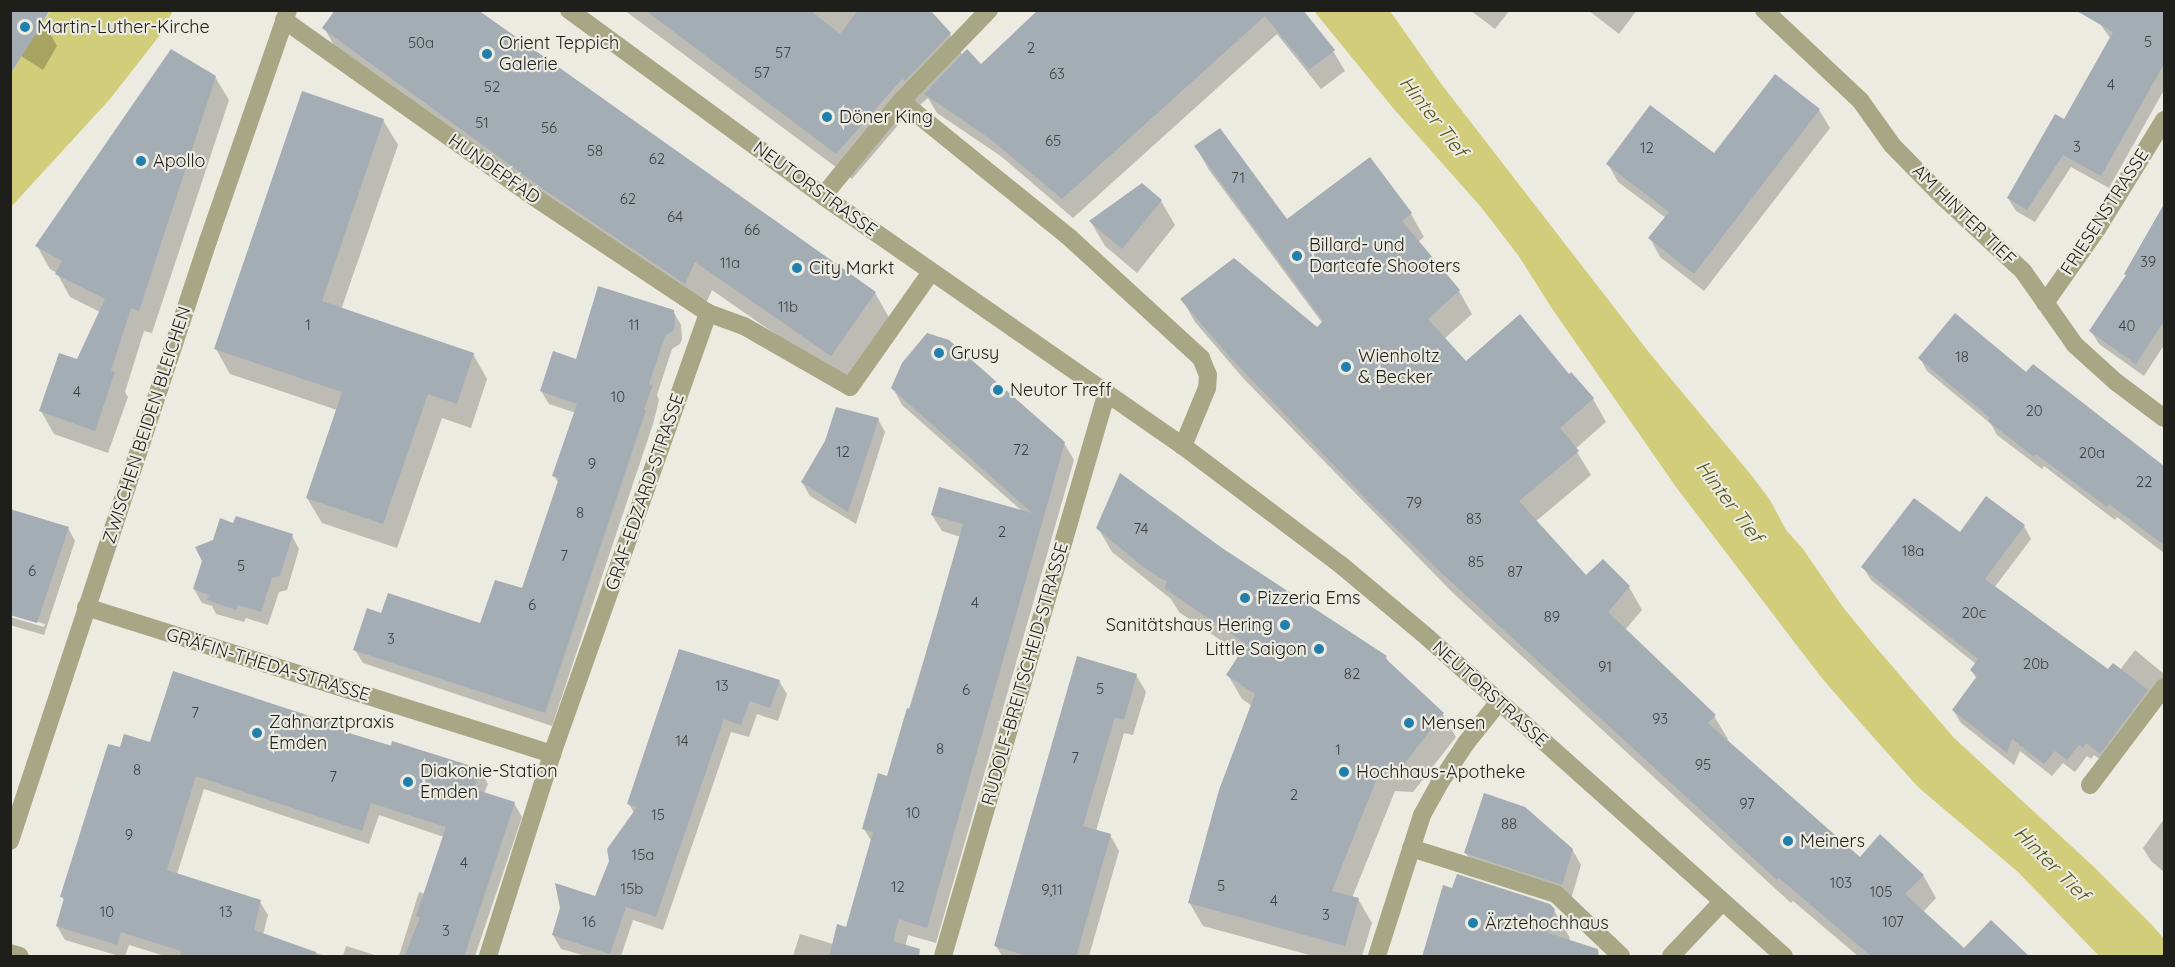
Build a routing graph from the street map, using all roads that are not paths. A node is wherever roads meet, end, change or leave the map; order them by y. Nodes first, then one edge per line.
1 (569, 10) edge
2 (1764, 10) edge
3 (977, 14) edge
4 (286, 15) edge
5 (901, 101) junction
6 (2164, 120) edge
7 (823, 196) junction
8 (931, 272) junction
9 (2045, 303) junction
10 (708, 313) junction
11 (1107, 392) junction
12 (2164, 418) edge
13 (1183, 447) junction
14 (86, 607) junction
15 (2164, 687) edge
16 (1498, 702) junction
17 (552, 754) junction
18 (2090, 785) dead end
19 (10, 841) edge
20 (1411, 848) junction
21 (1722, 902) junction
22 (10, 953) edge
23 (20, 957) edge
24 (488, 957) edge
25 (943, 957) edge
26 (1377, 957) edge
27 (1620, 957) edge
28 (1671, 957) edge
29 (1784, 957) edge

1 - 7 street, NEUTORSTRASSE
2 - 9 street, AM HINTER TIEF
3 - 5 street
4 - 10 street, HUNDEPFAD
4 - 14 street, ZWISCHEN BEIDEN BLEICHEN
5 - 7 street
5 - 13 street
6 - 9 street, FRIESENSTRASSE
7 - 8 street, NEUTORSTRASSE
8 - 10 street
8 - 11 street, NEUTORSTRASSE
9 - 12 street, AM HINTER TIEF
10 - 17 street, GRAF-EDZARD-STRASSE
11 - 13 street, NEUTORSTRASSE
11 - 25 street, RUDOLF-BREITSCHEID-STRASSE
13 - 16 street, NEUTORSTRASSE
14 - 17 street, GRÄFIN-THEDA-STRASSE
14 - 19 street, ZWISCHEN BEIDEN BLEICHEN
15 - 18 street
16 - 20 street
16 - 21 street, NEUTORSTRASSE
17 - 24 street, GRAF-EDZARD-STRASSE
20 - 26 street
20 - 27 street
21 - 28 street
21 - 29 street, NEUTORSTRASSE
22 - 23 street

